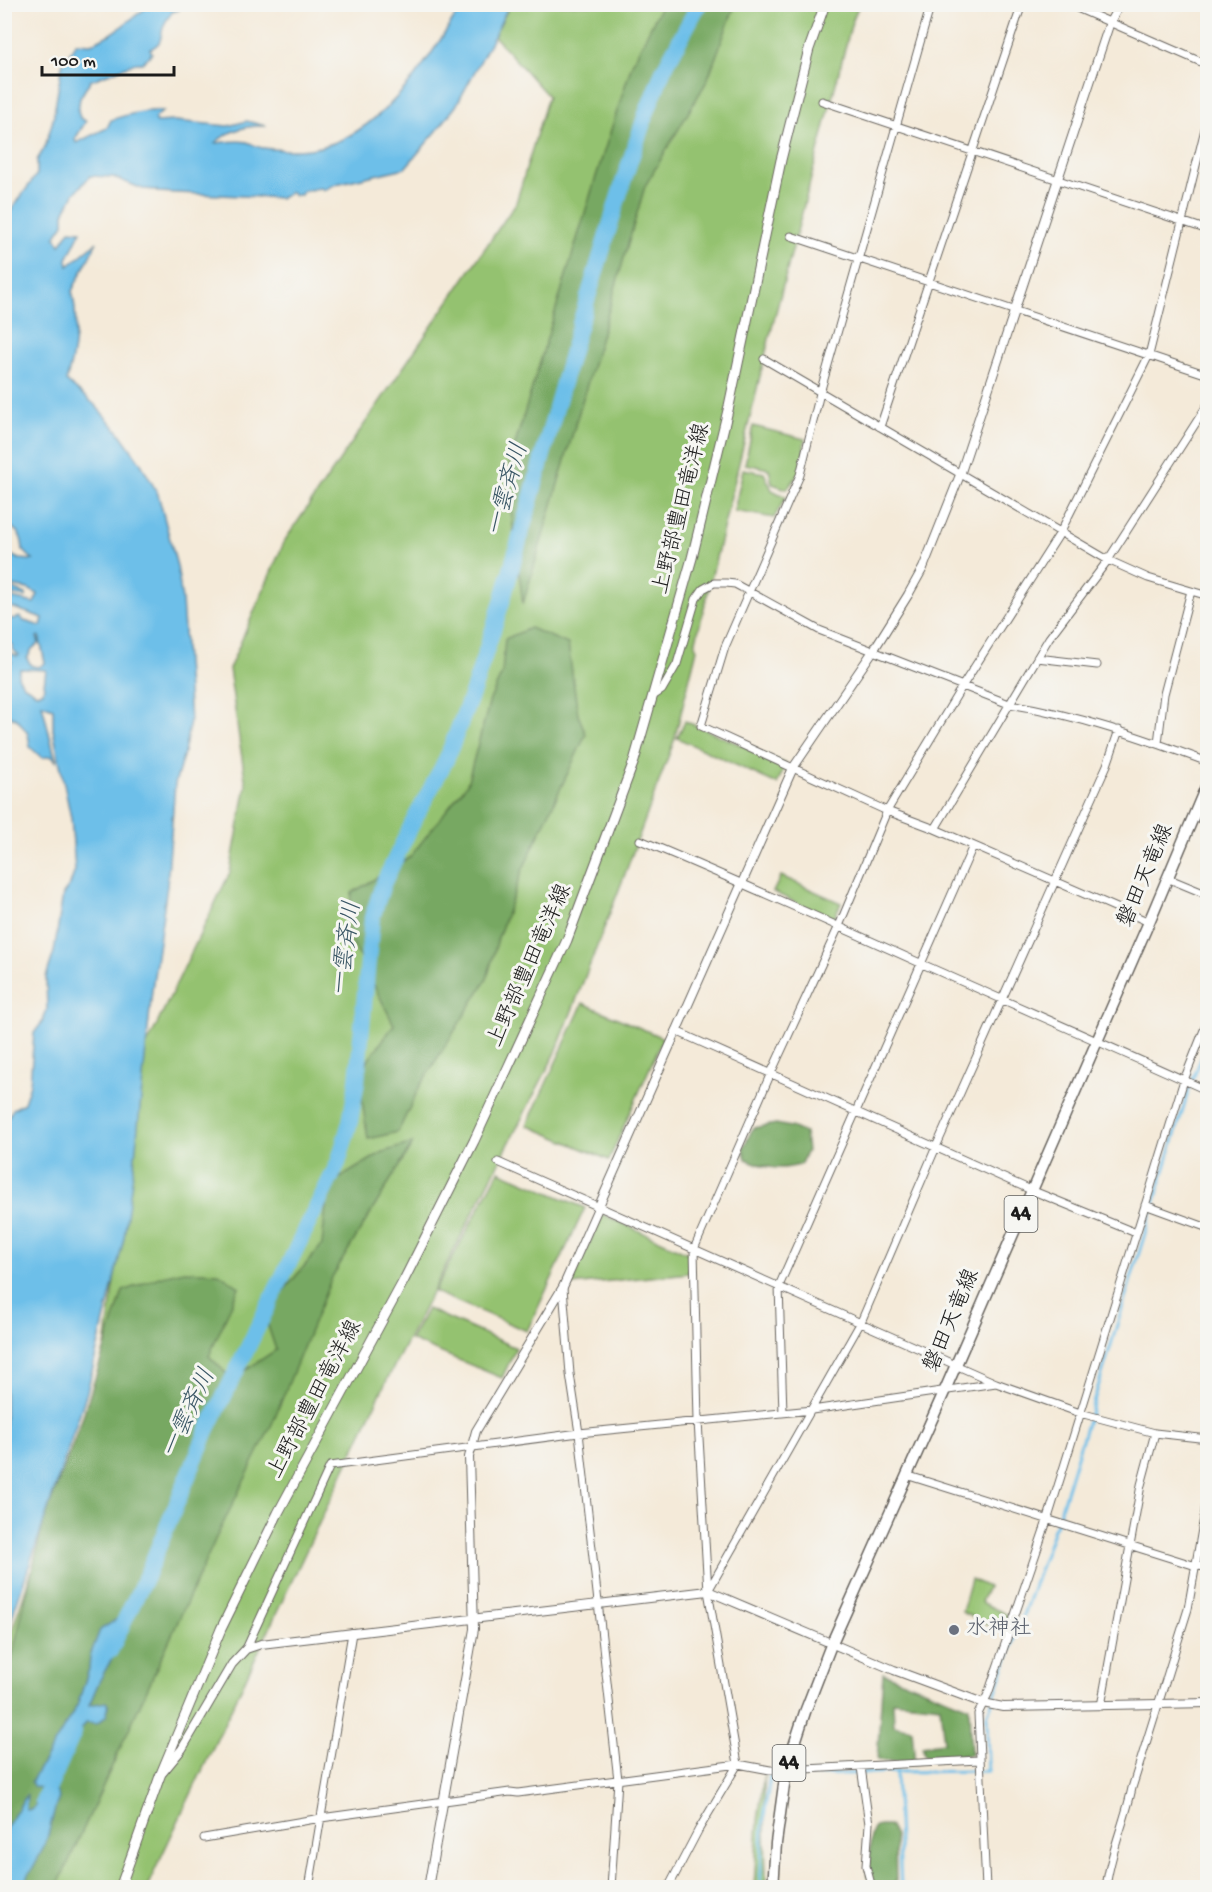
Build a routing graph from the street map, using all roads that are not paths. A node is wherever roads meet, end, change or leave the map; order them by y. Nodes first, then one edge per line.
1 (825, 4) edge
2 (931, 4) edge
3 (1022, 4) edge
4 (1068, 4) edge
5 (1120, 4) edge
6 (1110, 22) junction
7 (1208, 65) edge
8 (822, 101) dead end
9 (1208, 117) edge
10 (895, 126) junction
11 (971, 152) junction
12 (1058, 180) junction
13 (1181, 221) junction
14 (1208, 230) edge
15 (791, 236) dead end
16 (858, 258) junction
17 (927, 281) junction
18 (1016, 311) junction
19 (1149, 356) junction
20 (764, 359) dead end
21 (1208, 375) edge
22 (820, 393) junction
23 (1208, 404) edge
24 (880, 427) junction
25 (960, 475) junction
26 (1060, 533) junction
27 (1108, 560) junction
28 (748, 591) junction
29 (1191, 591) junction
30 (1208, 596) edge
31 (873, 651) junction
32 (1037, 658) junction
33 (1097, 664) dead end
34 (963, 685) junction
35 (653, 696) junction
36 (1009, 704) junction
37 (1119, 730) junction
38 (1158, 743) junction
39 (1208, 762) edge
40 (794, 768) junction
41 (1208, 782) edge
42 (887, 811) junction
43 (935, 829) junction
44 (640, 840) dead end
45 (973, 846) junction
46 (1167, 878) junction
47 (1054, 881) junction
48 (742, 882) junction
49 (1208, 895) edge
50 (1149, 922) junction
51 (839, 926) junction
52 (921, 963) junction
53 (1003, 998) junction
54 (1208, 1020) edge
55 (676, 1031) junction
56 (1097, 1040) junction
57 (771, 1073) junction
58 (1184, 1080) junction
59 (1208, 1091) edge
60 (856, 1111) junction
61 (936, 1147) junction
62 (498, 1162) dead end
63 (1031, 1190) junction
64 (1145, 1205) junction
65 (599, 1206) junction
66 (1208, 1228) edge
67 (1136, 1233) junction
68 (694, 1249) junction
69 (779, 1286) junction
70 (563, 1287) junction
71 (861, 1322) junction
72 (955, 1364) junction
73 (996, 1383) junction
74 (945, 1389) junction
75 (812, 1410) junction
76 (783, 1413) junction
77 (1080, 1413) junction
78 (698, 1421) junction
79 (579, 1433) junction
80 (1155, 1433) junction
81 (1208, 1439) edge
82 (471, 1446) junction
83 (906, 1475) junction
84 (1208, 1477) edge
85 (1048, 1518) junction
86 (1130, 1544) junction
87 (1196, 1566) junction
88 (1208, 1567) edge
89 (708, 1591) junction
90 (599, 1603) junction
91 (475, 1618) junction
92 (352, 1633) junction
93 (831, 1644) junction
94 (246, 1649) junction
95 (983, 1703) junction
96 (1159, 1703) junction
97 (1208, 1703) edge
98 (1101, 1706) junction
99 (980, 1760) junction
100 (738, 1764) junction
101 (861, 1767) junction
102 (786, 1770) junction
103 (160, 1776) junction
104 (618, 1780) junction
105 (444, 1800) junction
106 (321, 1818) junction
107 (204, 1838) dead end
108 (120, 1887) edge
109 (309, 1887) edge
110 (428, 1887) edge
111 (611, 1887) edge
112 (668, 1887) edge
113 (766, 1887) edge
114 (773, 1887) edge
115 (873, 1887) edge
116 (986, 1887) edge
117 (1106, 1887) edge

1 - 35 main road, 上野部豊田竜洋線
2 - 10 street
3 - 11 street
4 - 6 street
5 - 6 street
6 - 7 street
6 - 12 street
8 - 10 street
9 - 13 street
10 - 11 street
10 - 16 street
11 - 12 street
11 - 17 street
12 - 13 street
12 - 18 street
13 - 14 street
13 - 19 street
15 - 16 street
16 - 17 street
16 - 22 street
17 - 18 street
17 - 24 street
18 - 19 street
18 - 25 street
19 - 21 street
19 - 26 street
20 - 22 street
22 - 24 street
22 - 28 street
23 - 27 street
24 - 25 street
25 - 26 street
25 - 31 street
26 - 27 street
26 - 34 street
27 - 29 street
27 - 32 street
28 - 31 street
28 - 35 street
28 - 40 street
29 - 30 street
29 - 38 street
31 - 34 street
31 - 40 street
32 - 33 street
32 - 36 street
34 - 36 street
34 - 42 street
35 - 103 main road, 上野部豊田竜洋線
36 - 37 street
36 - 43 street
37 - 38 street
37 - 47 street
38 - 39 street
40 - 42 street
40 - 48 street
41 - 46 main road, 磐田天竜線 / 44
42 - 43 street
42 - 51 street
43 - 45 street
44 - 48 street
45 - 47 street
45 - 52 street
46 - 49 street
46 - 50 main road, 磐田天竜線 / 44
47 - 50 street
47 - 53 street
48 - 51 street
48 - 55 street
50 - 56 main road, 磐田天竜線 / 44
51 - 52 street
51 - 57 street
52 - 53 street
52 - 60 street
53 - 56 street
53 - 61 street
54 - 58 street
55 - 57 street
55 - 65 street
56 - 58 street
56 - 63 main road, 磐田天竜線 / 44
57 - 60 street
57 - 68 street
58 - 59 street
58 - 64 street
60 - 61 street
60 - 69 street
61 - 63 street
61 - 71 street
62 - 65 street
63 - 67 street
63 - 72 main road, 磐田天竜線 / 44
64 - 66 street
64 - 67 street
65 - 68 street
65 - 70 street
67 - 77 street
68 - 69 street
68 - 78 street
69 - 71 street
69 - 76 street
70 - 79 street
70 - 82 street
71 - 72 street
71 - 75 street
72 - 73 street
72 - 74 main road, 磐田天竜線 / 44
73 - 74 street
73 - 77 street
74 - 75 street
74 - 83 main road, 磐田天竜線 / 44
75 - 76 street
75 - 89 street
76 - 78 street
77 - 80 street
77 - 85 street
78 - 79 street
78 - 89 street
79 - 82 street
79 - 90 street
80 - 81 street
80 - 86 street
82 - 91 street
82 - 94 street
83 - 85 street
83 - 93 main road, 磐田天竜線 / 44
84 - 87 street
85 - 86 street
85 - 95 street
86 - 87 street
86 - 98 street
87 - 88 street
87 - 96 street
89 - 90 street
89 - 93 street
89 - 100 street
90 - 91 street
90 - 104 street
91 - 92 street
91 - 105 street
92 - 94 street
92 - 106 street
93 - 95 street
93 - 102 main road, 磐田天竜線 / 44
94 - 103 street
95 - 98 street
95 - 99 street
96 - 97 street
96 - 98 street
96 - 117 street
99 - 101 street
99 - 116 street
100 - 102 street
100 - 104 street
100 - 112 street
101 - 102 street
101 - 115 street
102 - 114 main road, 磐田天竜線 / 44
103 - 108 main road, 上野部豊田竜洋線
104 - 105 street
104 - 111 street
105 - 106 street
105 - 110 street
106 - 107 street
106 - 109 street
113 - 114 street

